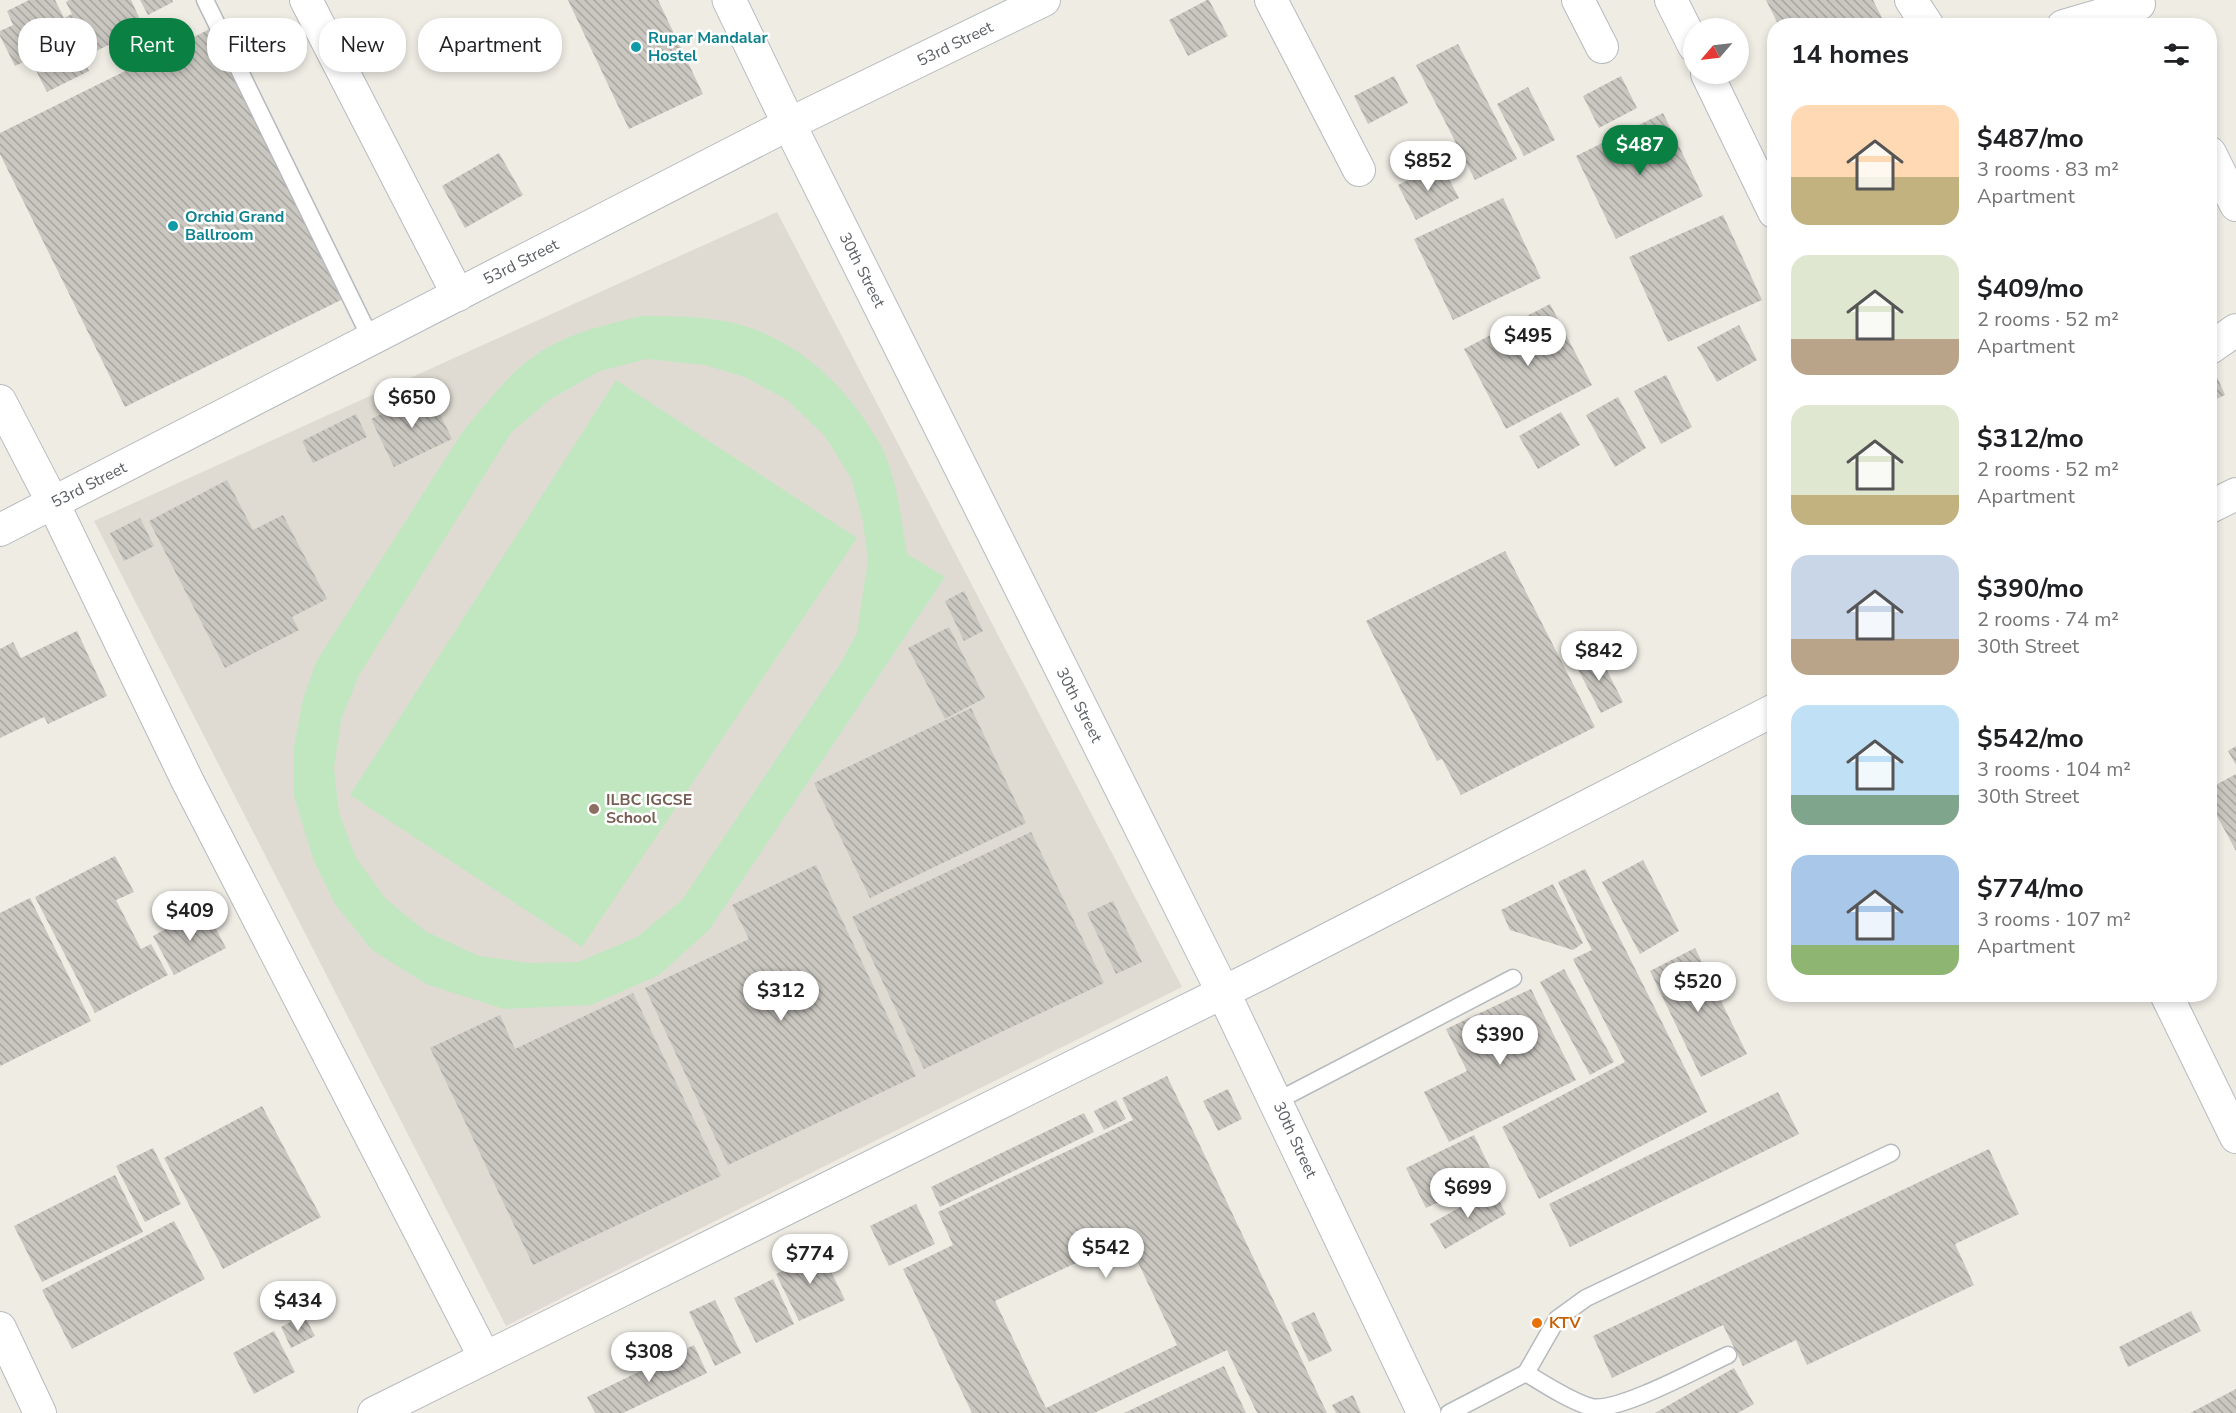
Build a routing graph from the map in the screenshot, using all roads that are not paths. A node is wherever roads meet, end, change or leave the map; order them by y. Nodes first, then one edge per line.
1 (205, 0) edge
2 (306, 0) edge
3 (729, 0) edge
4 (1044, 0) edge
5 (1271, 0) edge
6 (1578, 0) edge
7 (1671, 0) edge
8 (1911, 0) edge
9 (2145, 10) edge
10 (1923, 18) edge
11 (2104, 18) edge
12 (1683, 24) edge
13 (1602, 47) dead end
14 (1712, 84) edge
15 (789, 124) junction
16 (2217, 167) edge
17 (1359, 170) dead end
18 (1767, 198) edge
19 (2236, 205) edge
20 (458, 295) junction
21 (2236, 330) edge
22 (371, 339) junction
23 (2217, 343) edge
24 (0, 400) edge
25 (2236, 494) edge
26 (53, 503) junction
27 (2217, 504) edge
28 (0, 530) edge
29 (1767, 714) edge
30 (1513, 978) dead end
31 (1223, 992) junction
32 (2170, 1002) edge
33 (1276, 1101) junction
34 (2236, 1137) edge
35 (1891, 1153) dead end
36 (0, 1328) edge
37 (1728, 1354) dead end
38 (485, 1358) junction
39 (1526, 1373) junction
40 (40, 1413) edge
41 (374, 1413) edge
42 (1424, 1413) edge
43 (1449, 1413) edge

1 - 22 lane
2 - 20 street
3 - 15 main road, 30th Street
4 - 15 street, 53rd Street
5 - 17 street
6 - 13 street
7 - 12 street
8 - 10 street
9 - 11 street
14 - 18 street
15 - 20 street, 53rd Street
15 - 31 main road, 30th Street
16 - 19 street
20 - 22 street, 53rd Street
21 - 23 street
22 - 26 street, 53rd Street
24 - 26 street
25 - 27 street
26 - 28 street, 53rd Street
26 - 38 street
29 - 31 street
30 - 33 lane
31 - 33 main road, 30th Street
31 - 38 street
32 - 34 street
33 - 42 main road, 30th Street
35 - 39 lane
36 - 40 street
37 - 39 lane
38 - 41 street
39 - 43 lane

